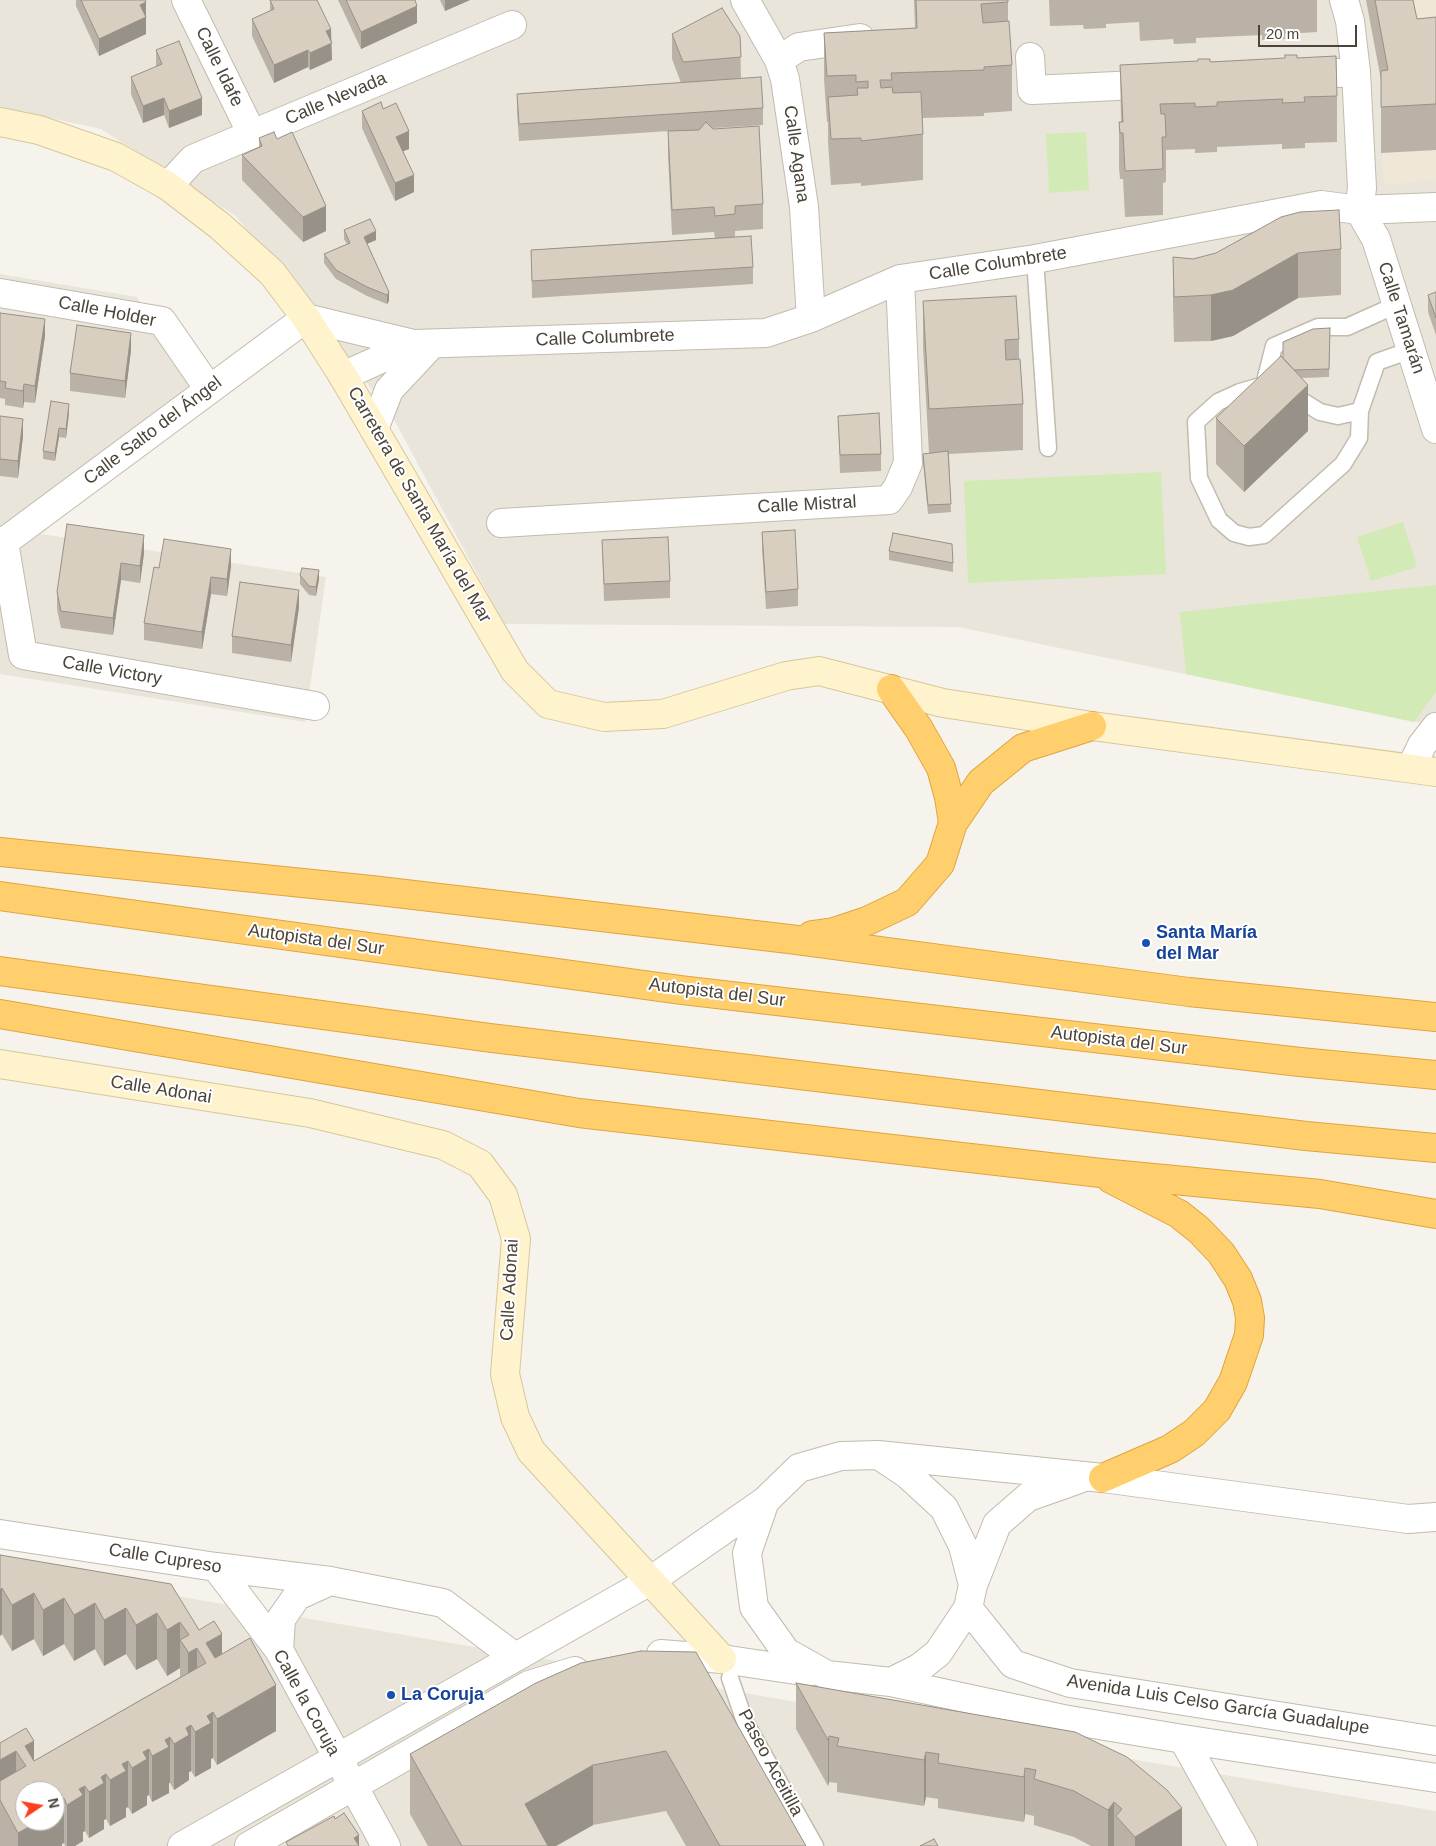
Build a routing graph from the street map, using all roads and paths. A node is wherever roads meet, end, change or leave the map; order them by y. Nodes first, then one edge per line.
1 (186, 0) edge
2 (746, 0) edge
3 (1344, 0) edge
4 (512, 25) dead end
5 (886, 35) edge
6 (1030, 57) dead end
7 (779, 60) junction
8 (1356, 72) junction
9 (1275, 77) edge
10 (1187, 82) edge
11 (0, 122) edge
12 (252, 134) junction
13 (168, 186) junction
14 (1436, 208) edge
15 (1359, 210) junction
16 (1376, 239) junction
17 (1036, 259) junction
18 (900, 279) junction
19 (0, 293) edge
20 (1396, 305) junction
21 (306, 318) junction
22 (811, 318) junction
23 (423, 344) junction
24 (1411, 350) junction
25 (343, 376) junction
26 (1264, 385) junction
27 (209, 390) junction
28 (1360, 411) junction
29 (374, 429) junction
30 (1436, 429) edge
31 (1048, 448) dead end
32 (501, 523) dead end
33 (2, 542) edge
34 (891, 689) junction
35 (315, 706) dead end
36 (1092, 726) junction
37 (1436, 728) edge
38 (1423, 770) edge
39 (953, 823) junction
40 (0, 852) edge
41 (0, 896) edge
42 (789, 939) junction
43 (0, 971) edge
44 (0, 1014) edge
45 (1436, 1017) edge
46 (0, 1064) edge
47 (1436, 1075) edge
48 (1436, 1148) edge
49 (1101, 1173) junction
50 (1436, 1214) edge
51 (878, 1455) junction
52 (1094, 1477) junction
53 (765, 1501) junction
54 (1436, 1517) edge
55 (0, 1534) edge
56 (216, 1568) junction
57 (330, 1581) junction
58 (650, 1581) junction
59 (970, 1597) junction
60 (278, 1650) junction
61 (515, 1657) junction
62 (639, 1661) edge
63 (602, 1662) edge
64 (726, 1668) junction
65 (827, 1675) junction
66 (891, 1682) junction
67 (1063, 1719) junction
68 (1183, 1739) junction
69 (1436, 1741) edge
70 (337, 1758) junction
71 (1436, 1778) edge
72 (352, 1787) junction
73 (182, 1846) edge
74 (249, 1846) edge
75 (386, 1846) edge
76 (814, 1846) edge
77 (1243, 1846) edge

1 - 12 street, Calle Idafe
2 - 7 street, Calle Agana
3 - 8 street
4 - 12 street, Calle Nevada
5 - 7 street
6 - 10 street
7 - 22 street, Calle Agana
8 - 9 street
8 - 15 street
11 - 13 main road, Carretera de Santa María del Mar
12 - 13 street, Calle Nevada
13 - 21 main road, Carretera de Santa María del Mar
14 - 15 street, Calle Columbrete
14 - 16 street
15 - 16 street, Calle Tamarán
15 - 17 street, Calle Columbrete
16 - 20 street, Calle Tamarán
17 - 18 street, Calle Columbrete
17 - 31 lane
18 - 22 street, Calle Columbrete
18 - 32 street, Calle Mistral
19 - 27 street, Calle Holder
20 - 24 street, Calle Tamarán
20 - 26 lane
21 - 23 street, Calle Columbrete
21 - 25 main road, Carretera de Santa María del Mar
21 - 27 street, Calle Salto del Ángel
22 - 23 street, Calle Columbrete
23 - 25 street, Calle Columbrete
23 - 29 street
24 - 28 lane
24 - 30 street, Calle Tamarán
25 - 29 main road, Carretera de Santa María del Mar
26 - 28 lane
26 - 28 lane
27 - 33 street, Calle Salto del Ángel
29 - 34 main road, Carretera de Santa María del Mar
33 - 35 street, Calle Victory
34 - 36 main road, Carretera de Santa María del Mar
34 - 39 highway
36 - 38 main road, Carretera de Santa María del Mar
36 - 39 highway
37 - 38 street
39 - 42 highway
40 - 42 highway
41 - 47 highway, Autopista del Sur
42 - 45 highway
43 - 48 highway
44 - 49 highway
46 - 58 main road, Calle Adonai
49 - 50 highway
49 - 52 highway
51 - 52 street
51 - 53 street
51 - 59 street
52 - 54 street
52 - 59 street
53 - 58 street
53 - 65 street
55 - 56 street, Calle Cupreso
56 - 57 street, Calle Cupreso
56 - 60 street, Calle la Coruja
57 - 60 street
57 - 61 street, Calle Cupreso
58 - 61 street
58 - 64 main road, Calle Adonai
59 - 66 street
59 - 69 street, Avenida Luis Celso García Guadalupe
60 - 70 street, Calle la Coruja
61 - 70 street
62 - 64 street
63 - 72 street
64 - 65 street
64 - 67 street
64 - 76 lane, Paseo Aceitilla
65 - 66 street
66 - 67 street
67 - 68 street
68 - 71 street
68 - 77 street
70 - 72 street, Calle la Coruja
70 - 73 street
72 - 74 street
72 - 75 street, Calle la Coruja

